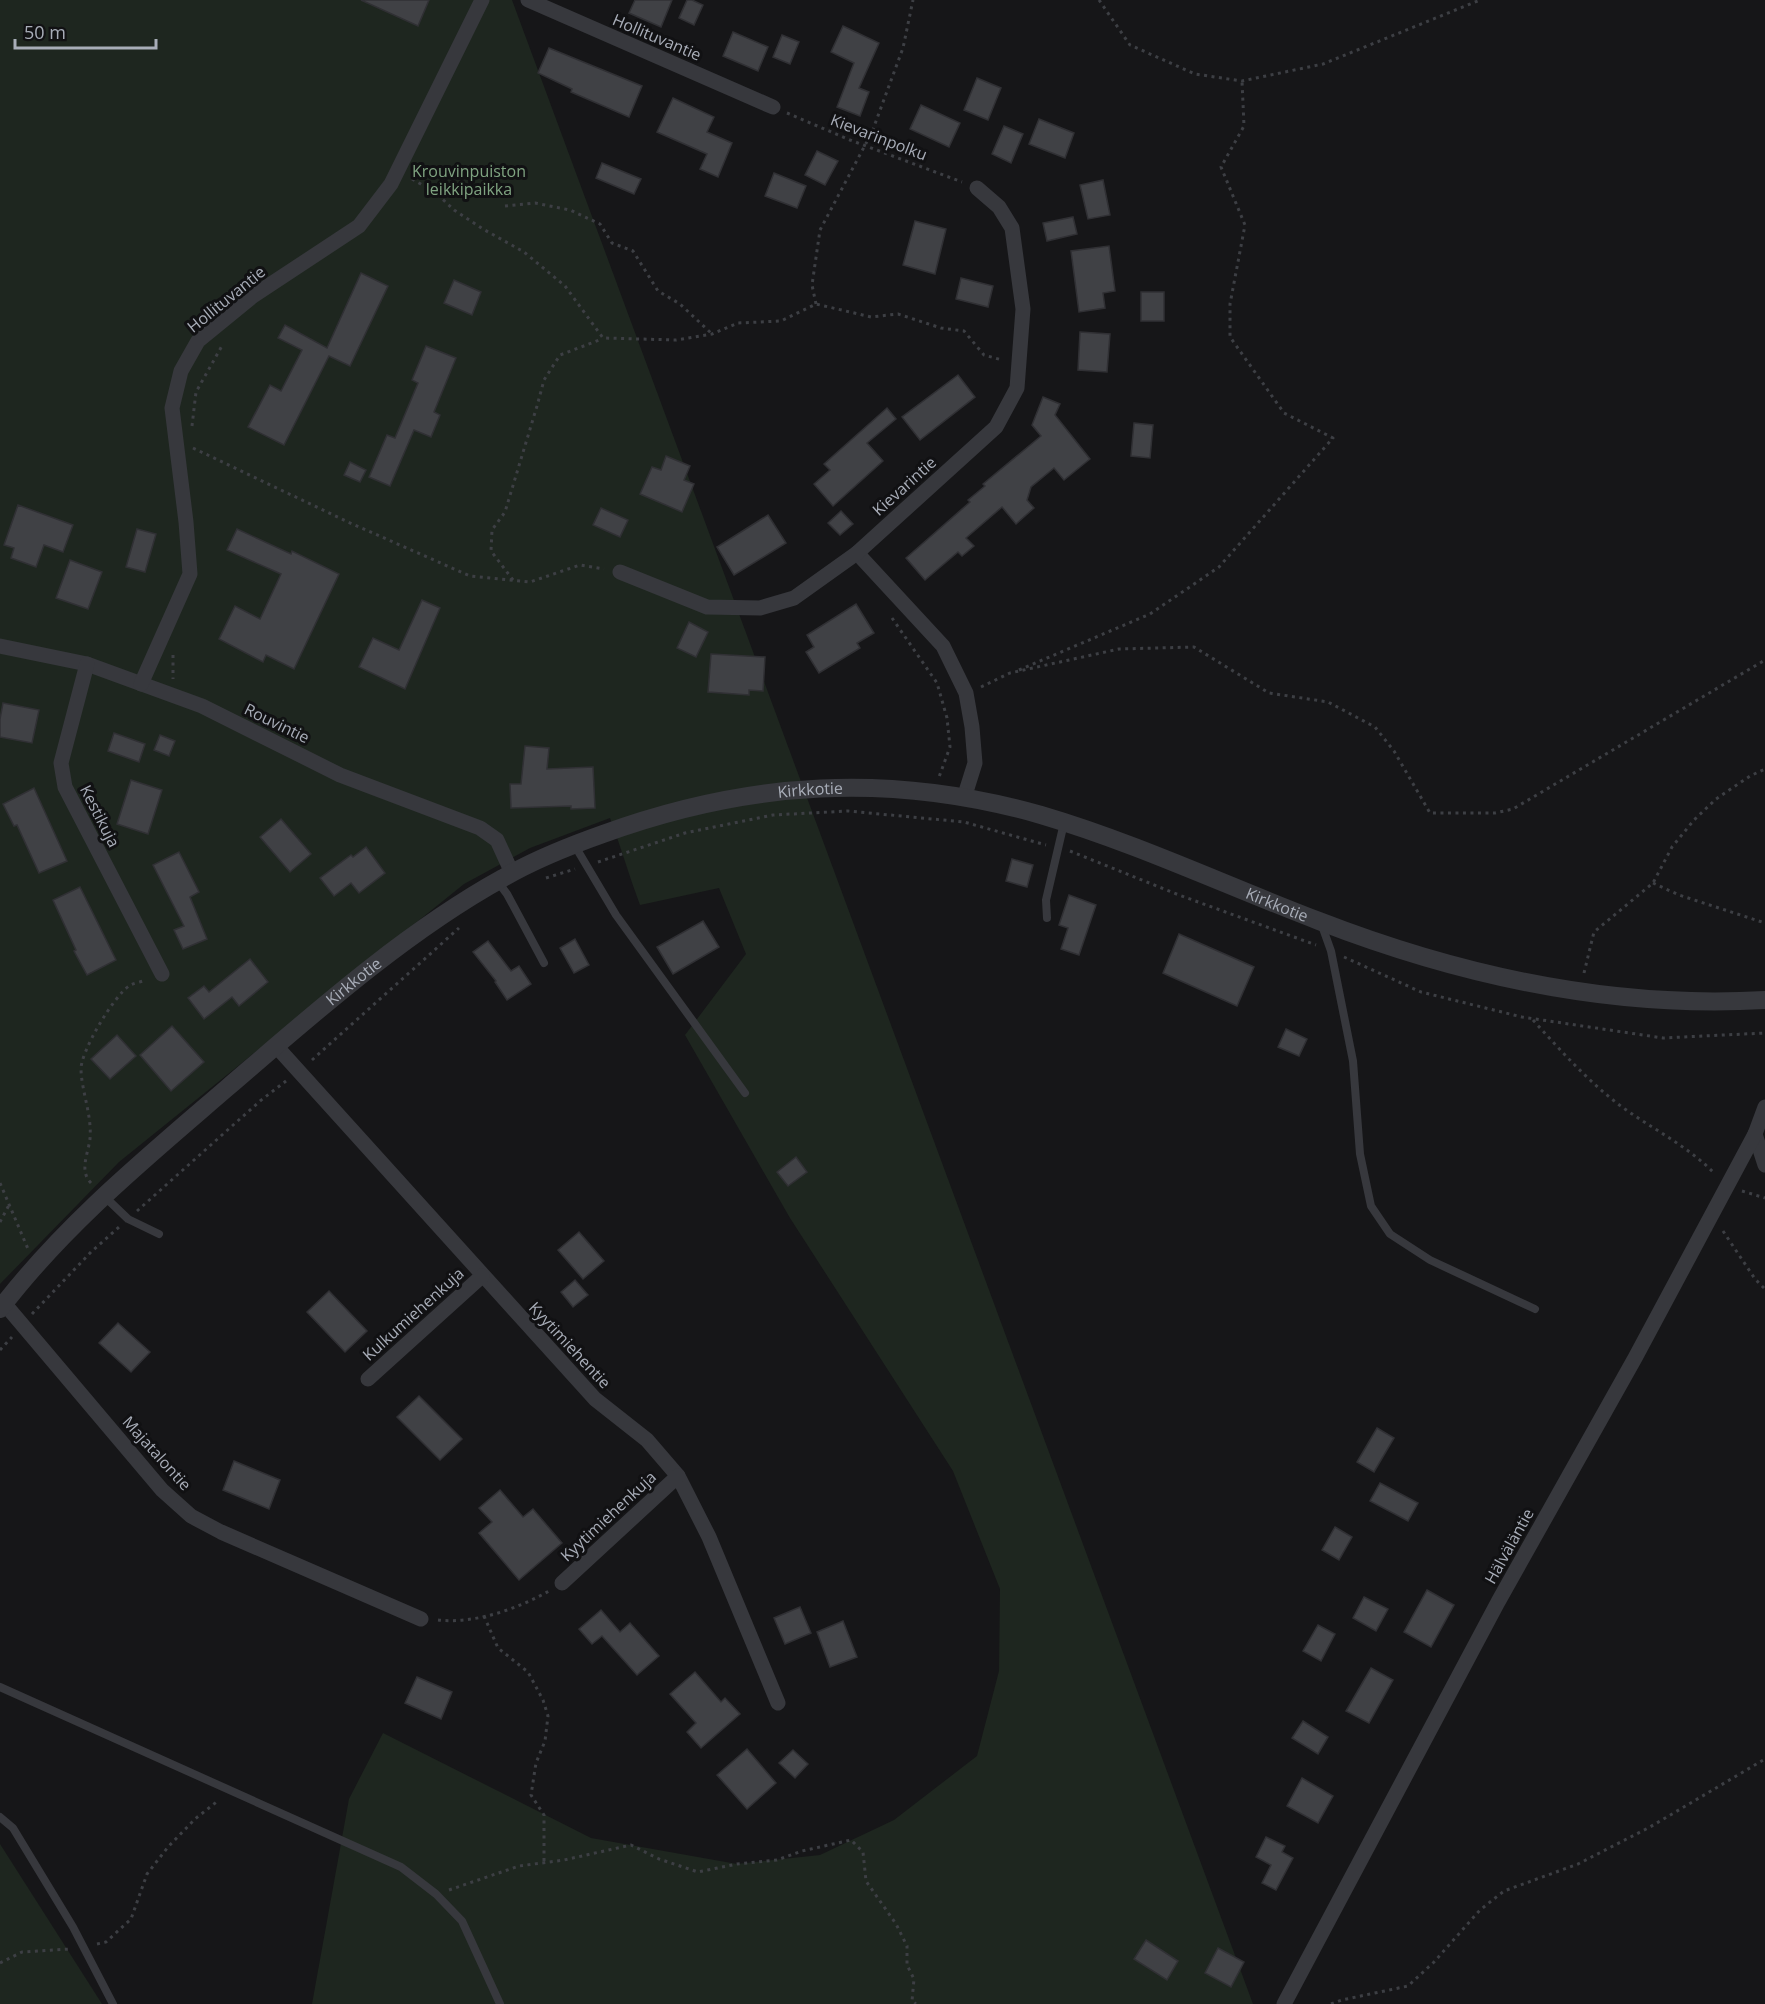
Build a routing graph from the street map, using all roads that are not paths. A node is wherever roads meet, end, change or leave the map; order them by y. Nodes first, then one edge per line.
1 (482, 0) edge
2 (528, 0) edge
3 (773, 107) road end
4 (977, 188) road end
5 (857, 553) junction
6 (621, 572) road end
7 (0, 646) edge
8 (87, 664) junction
9 (141, 684) junction
10 (964, 798) junction
11 (1064, 823) junction
12 (574, 844) junction
13 (505, 877) junction
14 (1047, 918) dead end
15 (1320, 922) junction
16 (544, 963) dead end
17 (162, 974) road end
18 (1765, 1000) edge
19 (276, 1046) junction
20 (745, 1093) dead end
21 (1765, 1107) edge
22 (1755, 1134) junction
23 (1765, 1165) edge
24 (104, 1196) junction
25 (159, 1234) dead end
26 (482, 1276) junction
27 (2, 1306) edge
28 (1535, 1309) dead end
29 (368, 1379) dead end
30 (678, 1476) junction
31 (562, 1584) road end
32 (421, 1619) road end
33 (0, 1688) edge
34 (778, 1703) dead end
35 (0, 1817) edge
36 (112, 2004) edge
37 (500, 2004) edge
38 (1284, 2004) edge

1 - 9 street, Hollituvantie
2 - 3 street, Hollituvantie
4 - 5 street, Kievarintie
5 - 6 street, Kievarintie
5 - 10 street
7 - 8 street, Rouvintie
8 - 9 street, Rouvintie
8 - 17 street, Kestikuja
9 - 13 street, Rouvintie
10 - 11 street, Kirkkotie
10 - 12 street, Kirkkotie
11 - 14 lane
11 - 15 street, Kirkkotie
12 - 13 street, Kirkkotie
12 - 20 lane
13 - 16 lane
13 - 19 street, Kirkkotie
15 - 18 street, Kirkkotie
15 - 28 lane
19 - 24 street, Kirkkotie
19 - 26 street, Kyytimiehentie
21 - 22 street, Hälväläntie
22 - 23 street
22 - 38 street, Hälväläntie
24 - 25 lane
24 - 27 street, Kirkkotie
26 - 29 street, Kulkumiehenkuja
26 - 30 street, Kyytimiehentie
27 - 32 street, Majatalontie
30 - 31 street, Kyytimiehenkuja
30 - 34 street, Kyytimiehentie
33 - 37 lane
35 - 36 lane

